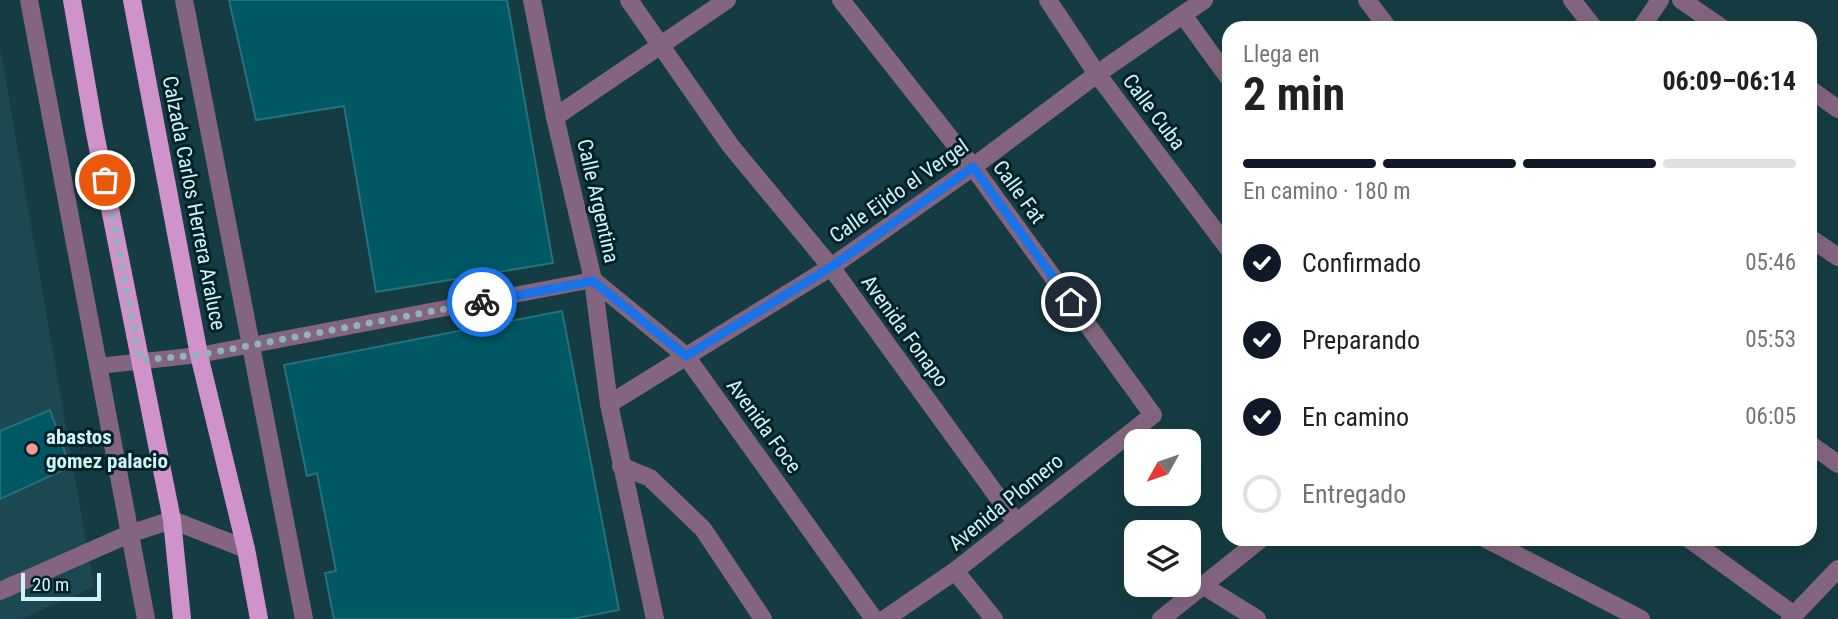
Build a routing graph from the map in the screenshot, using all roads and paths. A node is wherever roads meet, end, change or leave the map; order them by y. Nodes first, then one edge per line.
1 (29, 0) edge
2 (72, 0) edge
3 (132, 0) edge
4 (184, 0) edge
5 (532, 0) edge
6 (629, 0) edge
7 (727, 0) edge
8 (841, 0) edge
9 (1204, 0) edge
10 (1367, 0) edge
11 (1572, 0) edge
12 (1660, 0) edge
13 (1681, 0) edge
14 (1050, 1) edge
15 (1183, 15) junction
16 (1383, 21) edge
17 (1588, 21) edge
18 (1646, 21) edge
19 (1712, 21) edge
20 (660, 45) junction
21 (1222, 69) edge
22 (1097, 74) junction
23 (1817, 94) edge
24 (1838, 109) edge
25 (555, 117) junction
26 (973, 167) junction
27 (1222, 240) edge
28 (1817, 243) edge
29 (1838, 257) edge
30 (831, 267) junction
31 (593, 281) junction
32 (249, 346) junction
33 (199, 355) junction
34 (686, 356) junction
35 (140, 360) junction
36 (99, 366) junction
37 (609, 404) junction
38 (1153, 415) joint
39 (1817, 449) edge
40 (1838, 464) edge
41 (621, 466) junction
42 (172, 520) junction
43 (1016, 522) junction
44 (129, 534) junction
45 (1253, 546) edge
46 (1499, 546) edge
47 (1698, 546) edge
48 (246, 550) junction
49 (1838, 569) edge
50 (955, 571) junction
51 (1205, 586) junction
52 (0, 591) edge
53 (1632, 617) edge
54 (1792, 617) edge
55 (146, 619) edge
56 (182, 619) edge
57 (259, 619) edge
58 (304, 619) edge
59 (655, 619) edge
60 (763, 619) edge
61 (874, 619) edge
62 (885, 619) edge
63 (994, 619) edge
64 (1161, 619) edge
65 (1257, 619) edge

1 - 36 street
2 - 35 main road
3 - 33 main road, Calzada Carlos Herrera Araluce
4 - 32 street
5 - 25 street, Calle Argentina
6 - 20 street, Avenida Fonapo
7 - 20 street
8 - 26 street, Calle Fat
9 - 15 street, Calle Ejido el Vergel
10 - 16 street
11 - 17 street
12 - 18 street
13 - 19 street
14 - 22 street, Calle Cuba
15 - 21 street
15 - 22 street, Calle Ejido el Vergel
20 - 25 street
20 - 30 street, Avenida Fonapo
22 - 26 street, Calle Ejido el Vergel
22 - 27 street, Calle Cuba
23 - 24 street
25 - 31 street, Calle Argentina
26 - 30 street, Calle Ejido el Vergel
26 - 38 street, Calle Fat
28 - 29 street
30 - 34 street, Calle Ejido el Vergel
30 - 43 street, Avenida Fonapo
31 - 32 lane
31 - 34 street, Avenida Foce
31 - 37 street, Calle Argentina
32 - 33 lane
32 - 58 street
33 - 35 lane
33 - 48 main road, Calzada Carlos Herrera Araluce
34 - 37 street, Calle Ejido el Vergel
34 - 61 street, Avenida Foce
35 - 36 lane
35 - 42 main road
36 - 44 street
37 - 41 street, Calle Argentina
38 - 43 street, Avenida Plomero
39 - 40 street
41 - 59 street, Calle Argentina
41 - 60 street
42 - 44 street
42 - 48 street
42 - 56 main road
43 - 50 street, Avenida Plomero
44 - 52 street
44 - 55 street
45 - 51 street
46 - 53 street
47 - 54 street
48 - 57 main road, Calzada Carlos Herrera Araluce
49 - 54 street
50 - 62 street, Avenida Plomero
50 - 63 street
51 - 64 street
51 - 65 street

